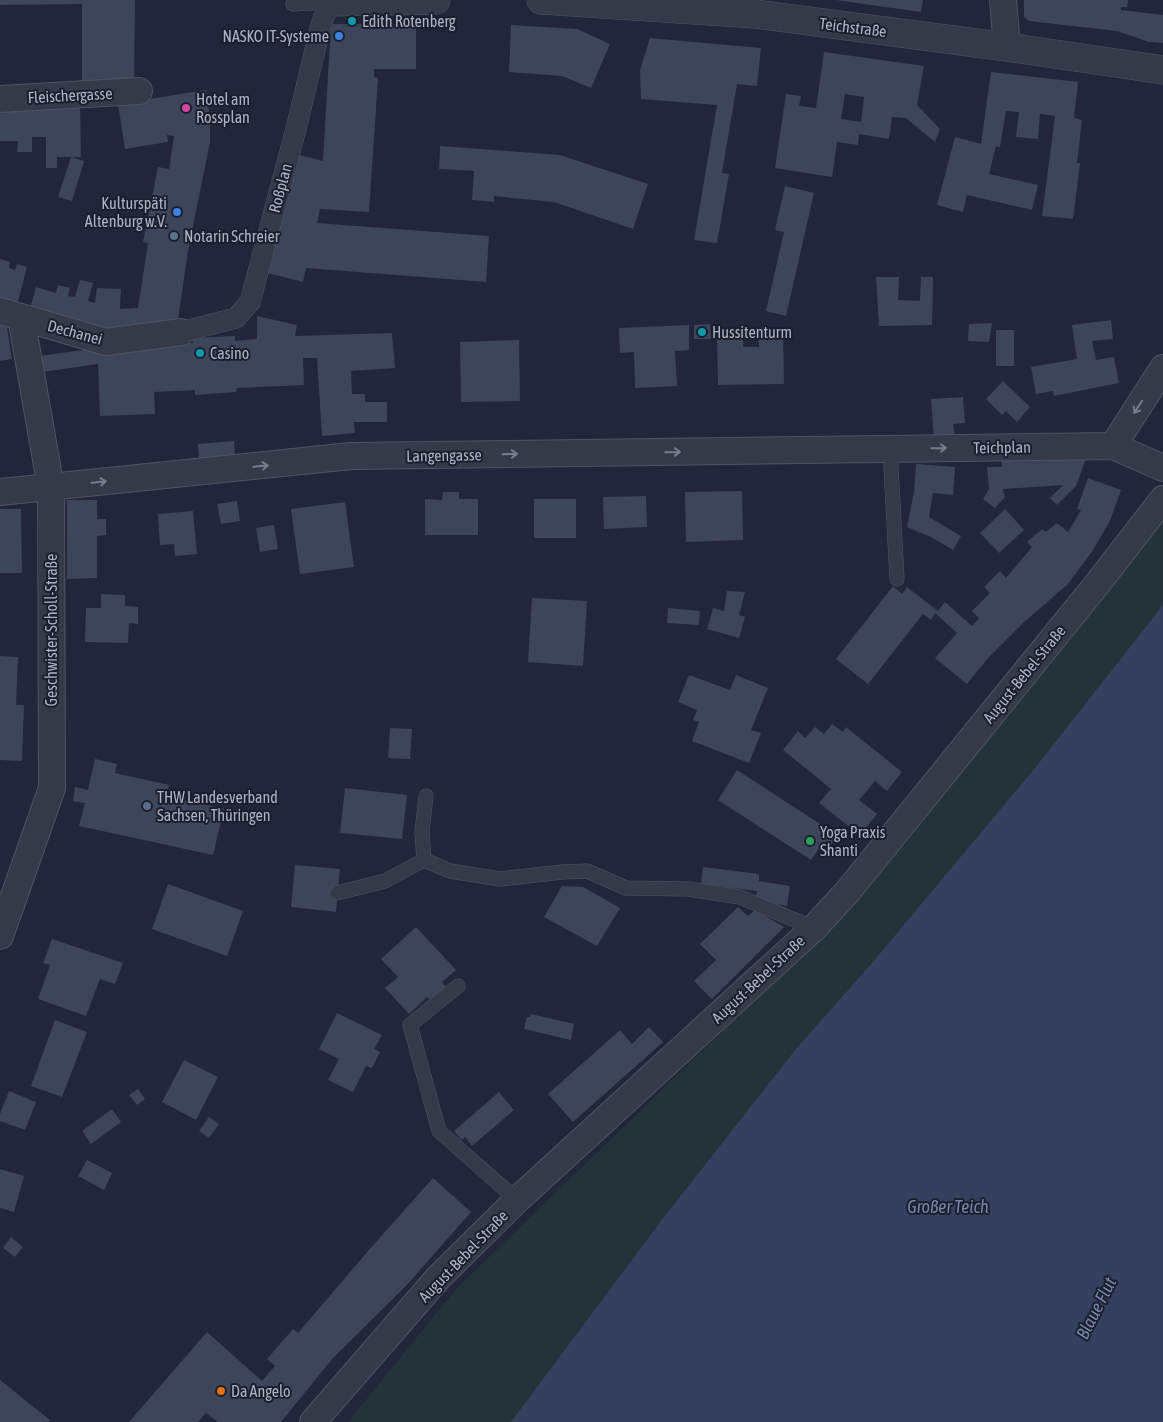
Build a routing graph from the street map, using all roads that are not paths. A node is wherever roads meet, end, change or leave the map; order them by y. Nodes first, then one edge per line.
1 (436, 0) edge
2 (541, 0) edge
3 (1003, 0) edge
4 (329, 1) edge
5 (293, 4) dead end
6 (1007, 47) junction
7 (1163, 70) edge
8 (139, 91) dead end
9 (0, 99) edge
10 (11, 314) edge
11 (181, 332) joint
12 (1163, 368) edge
13 (1113, 446) junction
14 (890, 449) junction
15 (1163, 468) edge
16 (51, 488) junction
17 (0, 492) edge
18 (1163, 498) edge
19 (897, 579) dead end
20 (426, 796) dead end
21 (424, 860) junction
22 (338, 893) dead end
23 (814, 928) junction
24 (0, 936) edge
25 (458, 986) dead end
26 (517, 1200) junction
27 (313, 1422) edge

1 - 4 street
2 - 6 street, Teichstraße
3 - 6 street
4 - 5 lane
4 - 11 street, Roßplan
6 - 7 street, Teichstraße
8 - 9 street, Fleischergasse
10 - 11 street, Dechanei
10 - 16 street, Geschwister-Scholl-Straße
12 -> 13 street
14 -> 13 street, Teichplan
13 - 15 street, Teichplan
16 -> 14 street, Langengasse
14 - 19 lane
16 - 17 street, Langengasse
16 - 24 street, Geschwister-Scholl-Straße
18 - 23 street, August-Bebel-Straße
20 - 21 lane
21 - 22 lane
21 - 23 lane
23 - 26 street, August-Bebel-Straße
25 - 26 lane
26 - 27 street, August-Bebel-Straße

